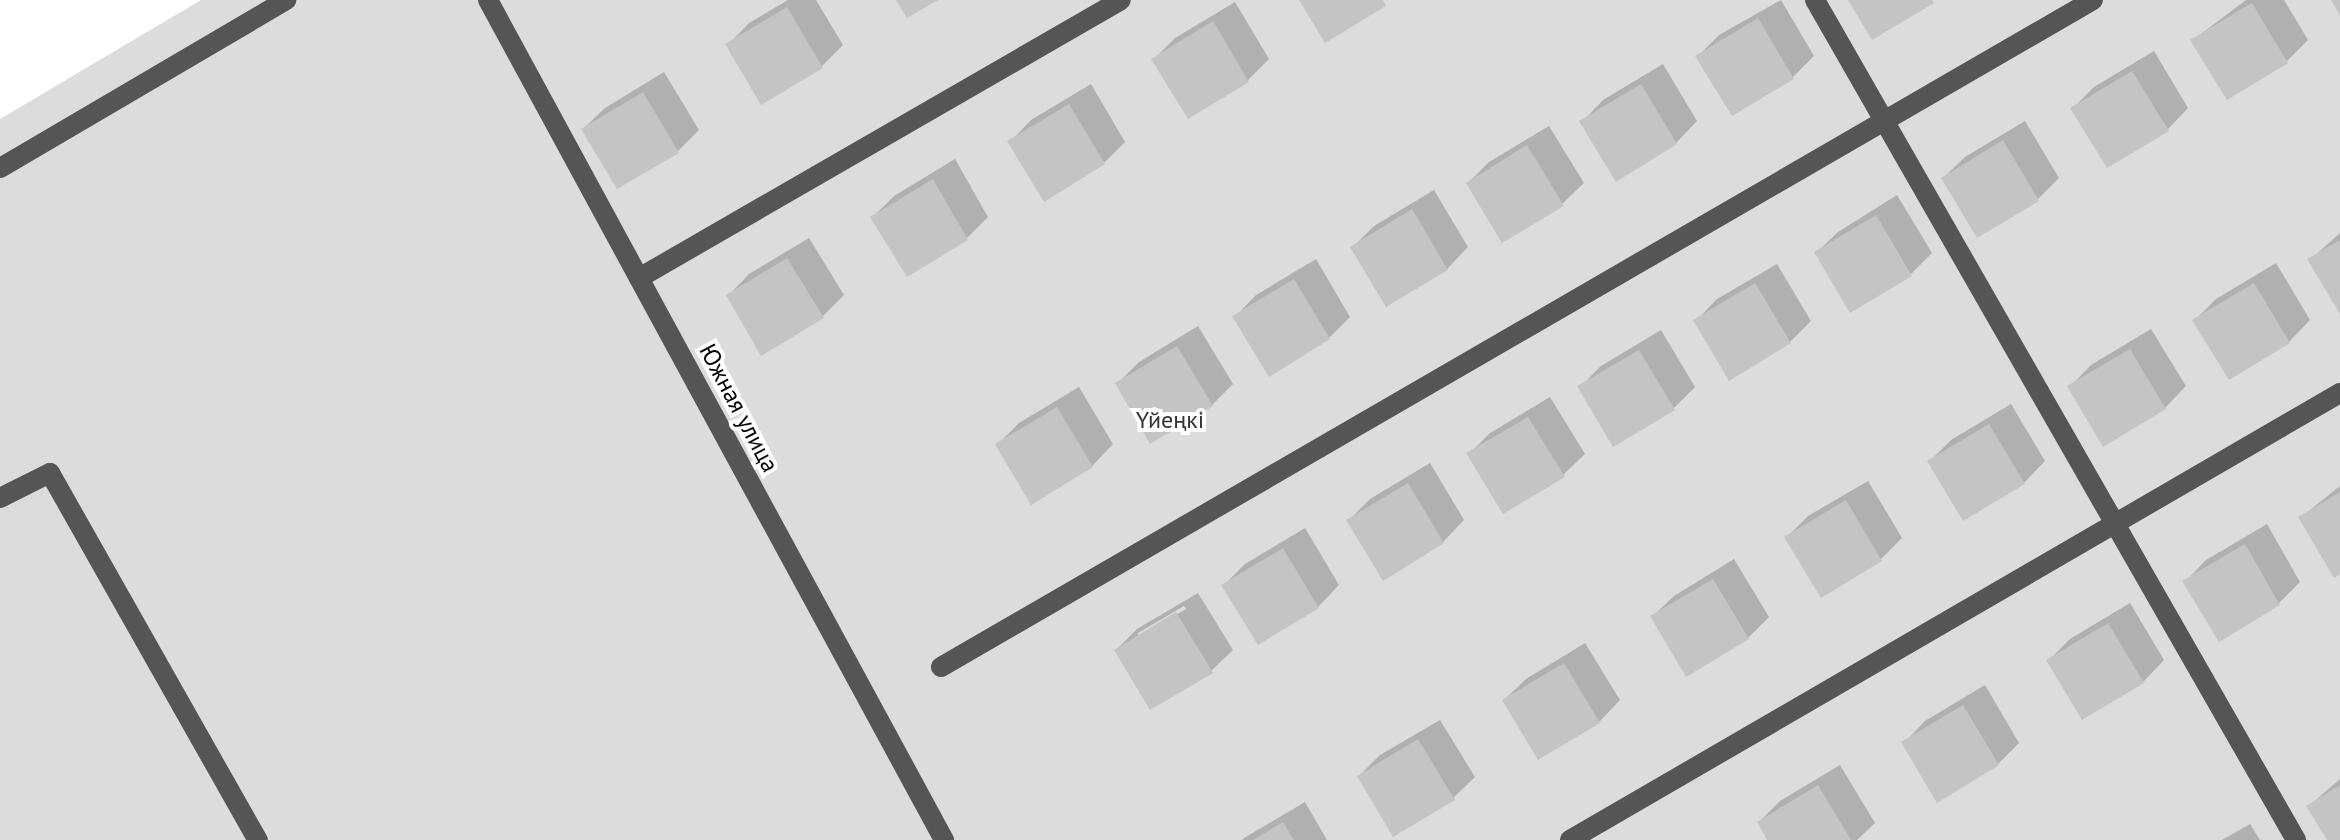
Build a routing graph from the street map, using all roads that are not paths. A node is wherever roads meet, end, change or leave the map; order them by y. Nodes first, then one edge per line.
1 (286, 0) edge
2 (488, 0) edge
3 (1121, 0) edge
4 (1815, 0) edge
5 (2093, 0) edge
6 (1884, 121) junction
7 (0, 168) edge
8 (639, 278) junction
9 (2340, 393) edge
10 (0, 498) edge
11 (2115, 523) junction
12 (941, 667) dead end
13 (258, 840) edge
14 (944, 840) edge
15 (1570, 840) edge
16 (2296, 840) edge

1 - 7 lane
2 - 8 lane, Южная улица
3 - 8 lane
4 - 6 lane
5 - 6 lane
6 - 11 lane
6 - 12 lane
8 - 14 lane, Южная улица
9 - 11 lane
10 - 13 lane
11 - 15 lane
11 - 16 lane

